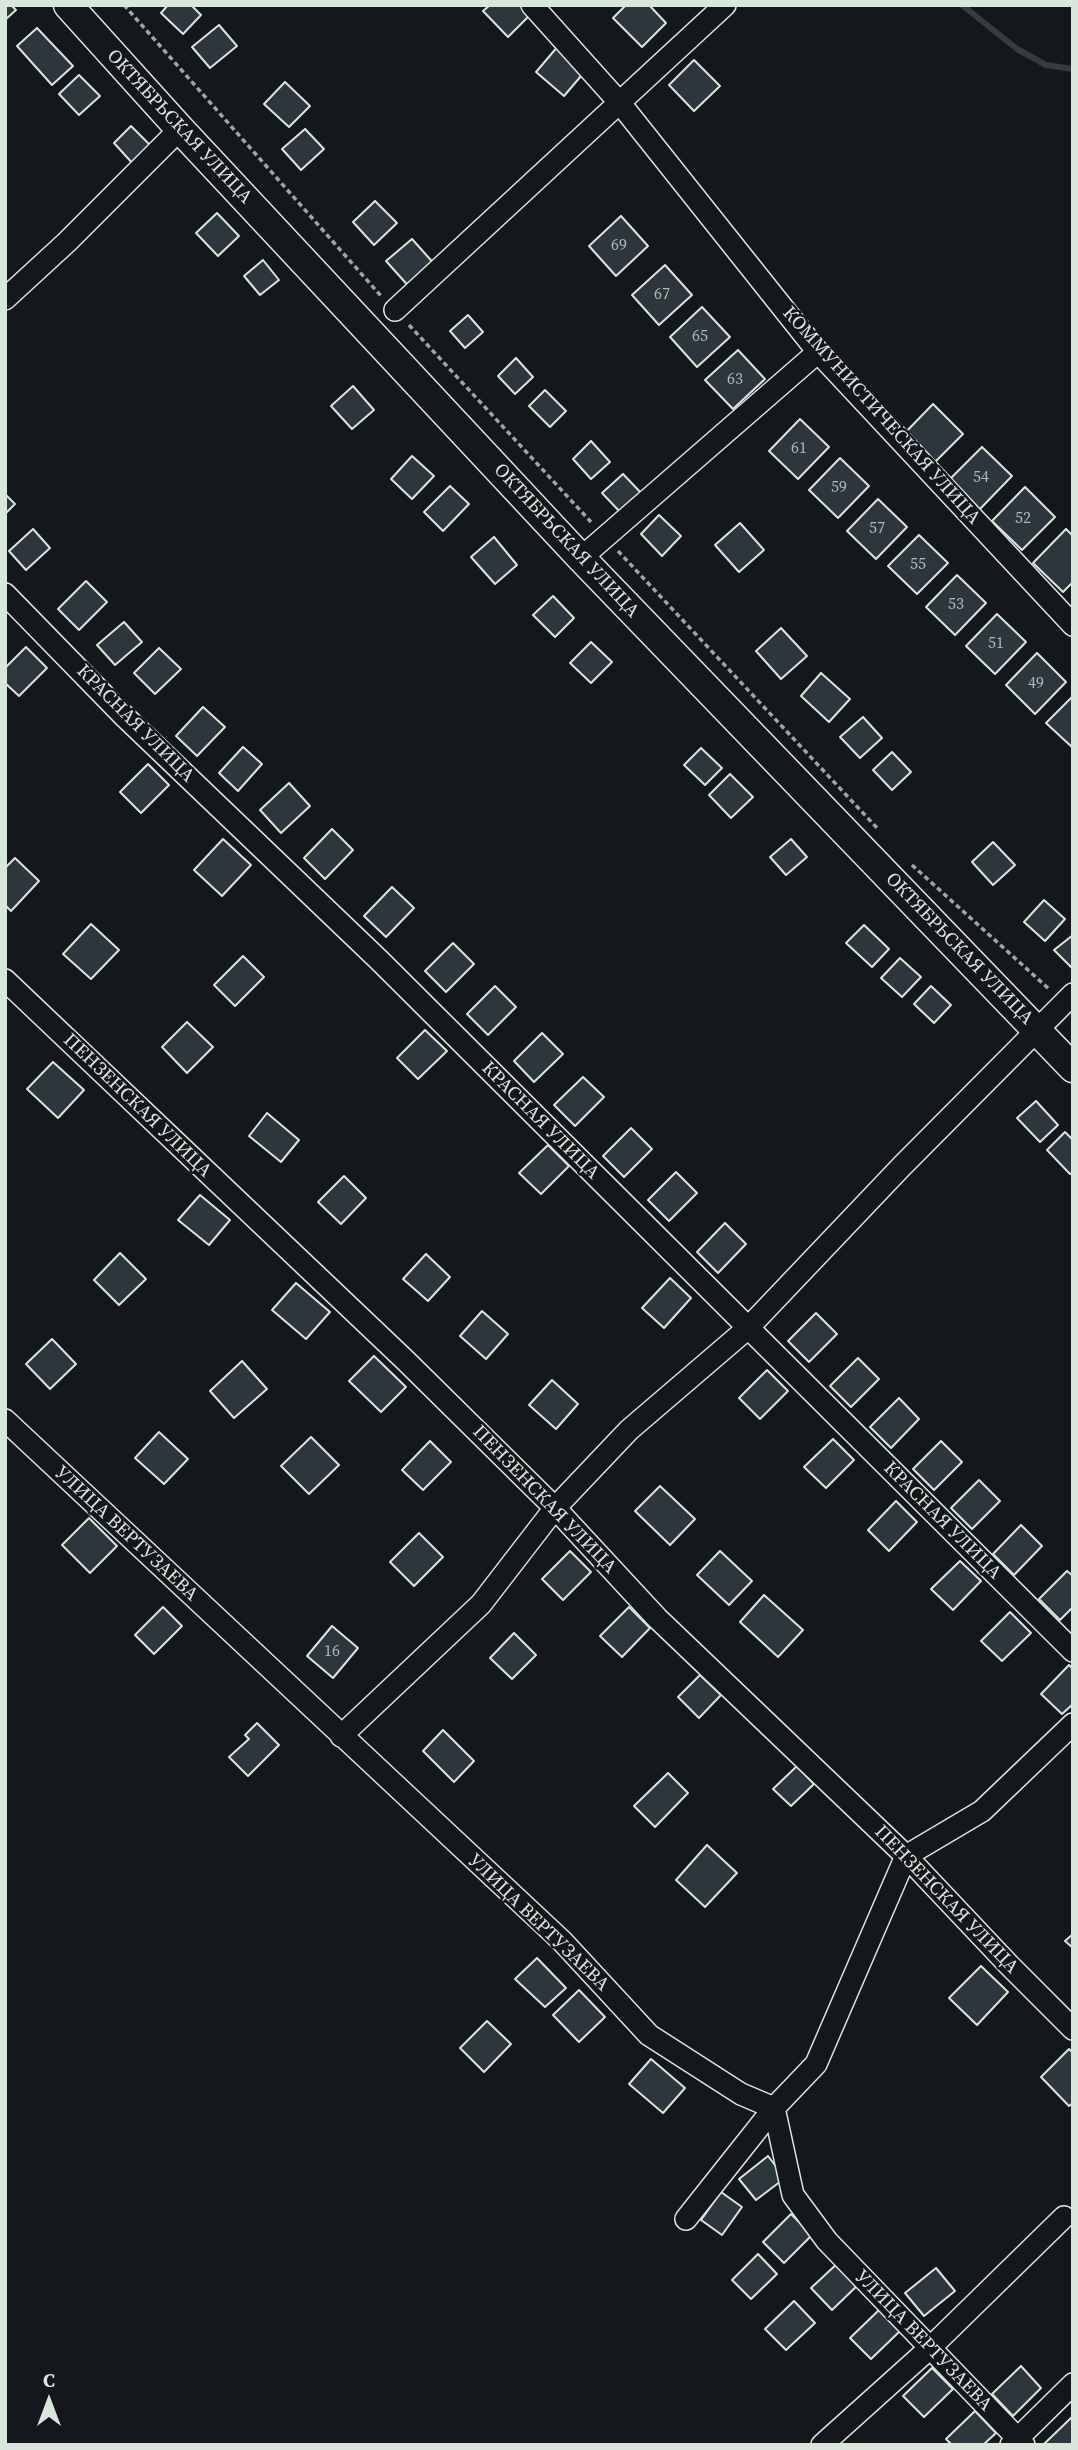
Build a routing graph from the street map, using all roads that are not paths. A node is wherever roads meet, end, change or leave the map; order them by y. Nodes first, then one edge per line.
1 (68, 5) edge
2 (533, 5) edge
3 (725, 5) edge
4 (619, 102) junction
5 (180, 129) junction
6 (5, 299) edge
7 (395, 310) road end
8 (818, 352) junction
9 (581, 558) junction
10 (5, 594) edge
11 (1073, 625) edge
12 (5, 981) edge
13 (1068, 998) edge
14 (1038, 1031) junction
15 (1073, 1068) edge
16 (748, 1328) junction
17 (5, 1420) edge
18 (555, 1508) junction
19 (1073, 1651) edge
20 (1073, 1724) edge
21 (341, 1736) junction
22 (906, 1856) junction
23 (1073, 2029) edge
24 (774, 2108) junction
25 (1064, 2217) dead end
26 (686, 2219) dead end
27 (930, 2348) junction
28 (1073, 2384) edge
29 (1017, 2443) edge
30 (822, 2445) edge

1 - 5 main road, ОКТЯБРЬСКАЯ УЛИЦА
2 - 4 street, КОММУНИСТИЧЕСКАЯ УЛИЦА
3 - 4 street
4 - 7 street
4 - 8 street, КОММУНИСТИЧЕСКАЯ УЛИЦА
5 - 6 street
5 - 9 main road, ОКТЯБРЬСКАЯ УЛИЦА
8 - 9 street
8 - 11 street, КОММУНИСТИЧЕСКАЯ УЛИЦА
9 - 14 main road, ОКТЯБРЬСКАЯ УЛИЦА
10 - 16 street, КРАСНАЯ УЛИЦА
12 - 18 street, ПЕНЗЕНСКАЯ УЛИЦА
13 - 14 street
14 - 15 main road, ОКТЯБРЬСКАЯ УЛИЦА
14 - 16 street
16 - 18 street
16 - 19 street, КРАСНАЯ УЛИЦА
17 - 21 street, УЛИЦА ВЕРТУЗАЕВА
18 - 21 street
18 - 22 street, ПЕНЗЕНСКАЯ УЛИЦА
20 - 22 street
21 - 24 street, УЛИЦА ВЕРТУЗАЕВА
22 - 23 street, ПЕНЗЕНСКАЯ УЛИЦА
22 - 24 street
24 - 26 street
24 - 27 street, УЛИЦА ВЕРТУЗАЕВА
25 - 27 street
27 - 29 street, УЛИЦА ВЕРТУЗАЕВА
27 - 30 street
28 - 29 street

